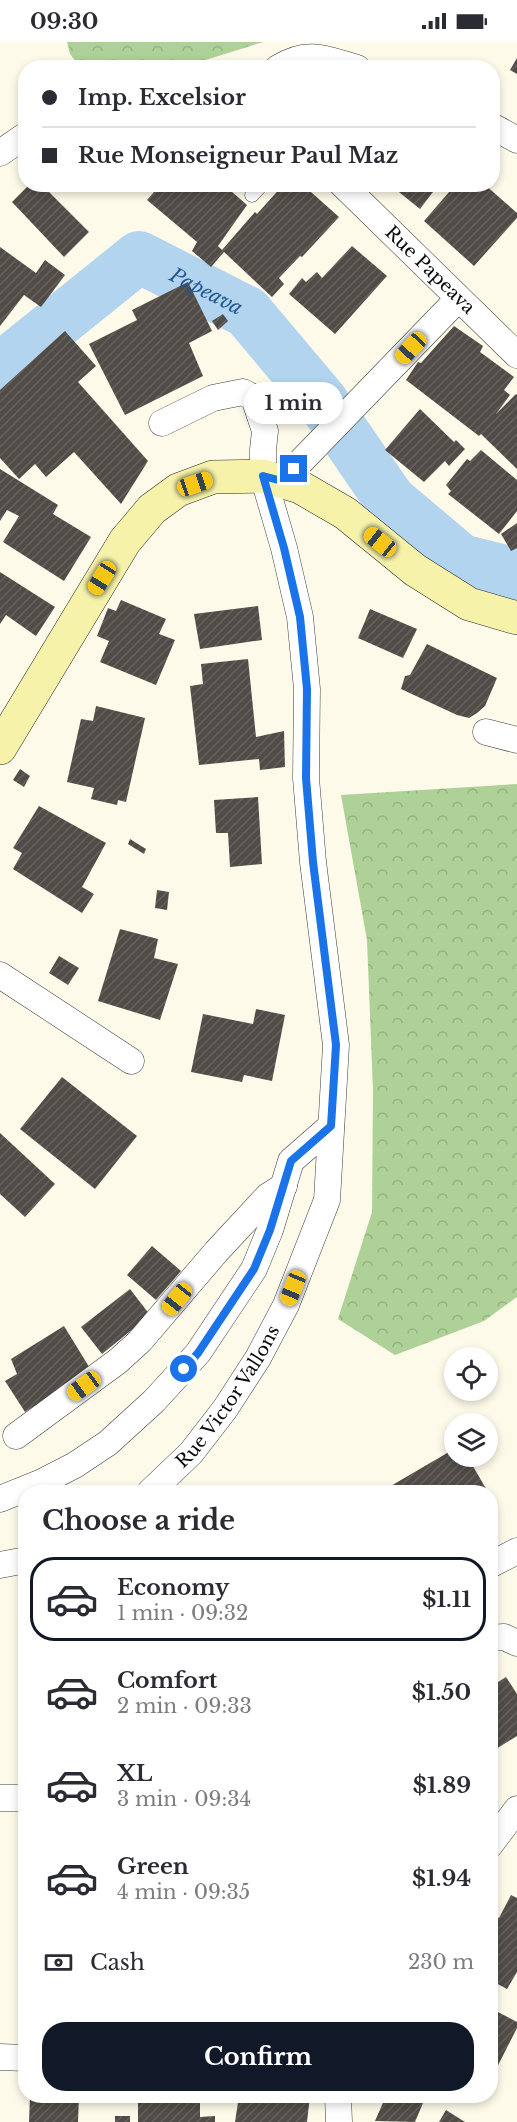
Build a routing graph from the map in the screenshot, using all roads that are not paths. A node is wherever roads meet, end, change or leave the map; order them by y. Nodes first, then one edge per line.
1 (294, 60) edge
2 (328, 60) edge
3 (500, 130) edge
4 (517, 140) edge
5 (18, 141) edge
6 (0, 153) edge
7 (255, 192) edge
8 (350, 192) edge
9 (252, 195) dead end
10 (458, 299) junction
11 (517, 355) edge
12 (162, 423) dead end
13 (272, 478) junction
14 (517, 618) edge
15 (486, 732) dead end
16 (517, 740) edge
17 (0, 748) edge
18 (0, 975) edge
19 (132, 1062) dead end
20 (331, 1126) junction
21 (284, 1186) junction
22 (16, 1436) dead end
23 (34, 1485) edge
24 (157, 1485) edge
25 (18, 1491) edge
26 (0, 1498) edge
27 (517, 1551) edge
28 (498, 1561) edge
29 (18, 1562) edge
30 (0, 1565) edge
31 (498, 1637) edge
32 (517, 1643) edge
33 (0, 1798) edge
34 (18, 1798) edge
35 (517, 1809) edge
36 (498, 1834) edge
37 (0, 2058) edge
38 (18, 2058) edge
39 (338, 2103) edge
40 (339, 2122) edge

1 - 2 street
3 - 4 street
5 - 6 street
7 - 9 lane
8 - 10 street, Rue Papeava
10 - 11 street, Rue Papeava
10 - 13 street
12 - 13 street, Rue Victor Vallons
13 - 14 main road
13 - 17 main road
13 - 20 street, Rue Victor Vallons
15 - 16 street
18 - 19 street
20 - 21 street
20 - 24 street, Rue Victor Vallons
21 - 22 street
21 - 23 street
25 - 26 street
27 - 28 street
29 - 30 street
31 - 32 street
33 - 34 street
35 - 36 street
37 - 38 street
39 - 40 street

